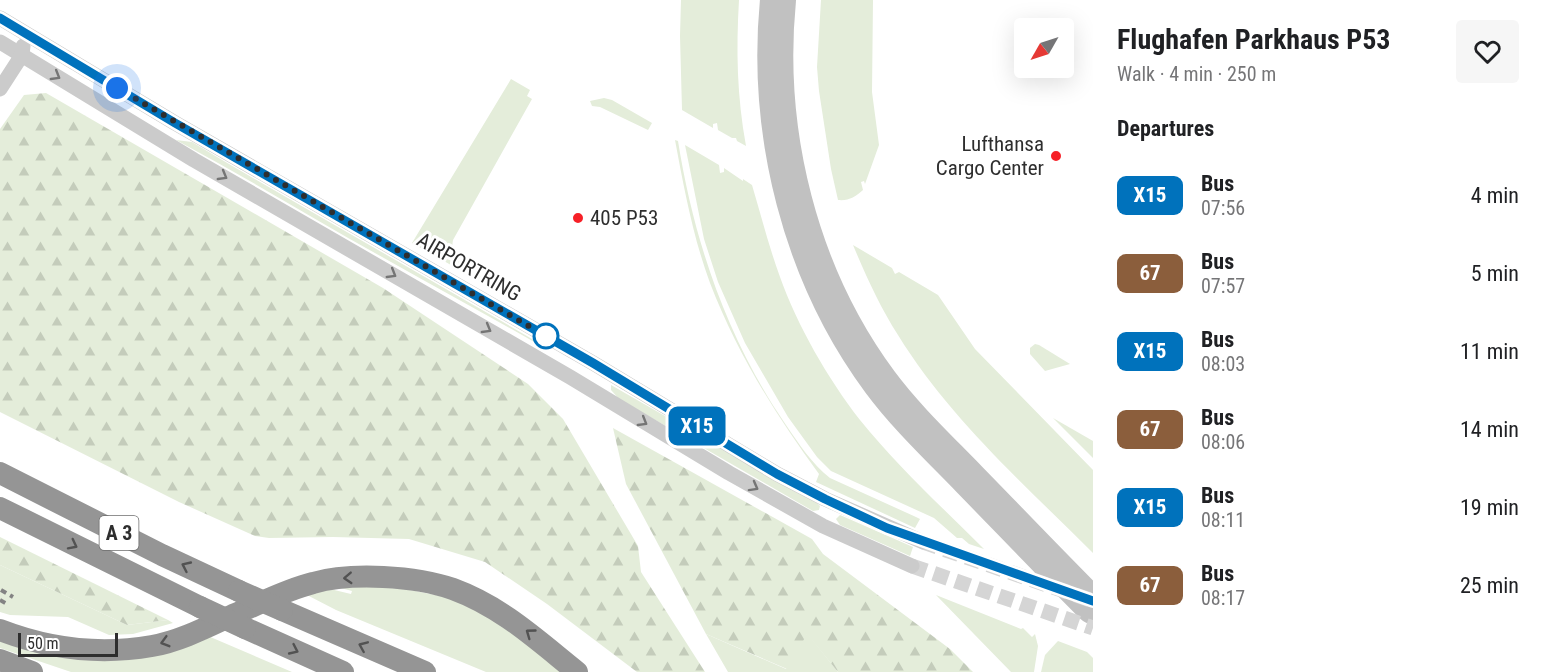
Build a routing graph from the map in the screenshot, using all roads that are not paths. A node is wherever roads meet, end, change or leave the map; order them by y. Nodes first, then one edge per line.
1 (0, 18) edge
2 (23, 31) junction
3 (2, 48) edge
4 (22, 55) junction
5 (0, 89) edge
6 (0, 473) edge
7 (0, 508) edge
8 (922, 542) tunnel mouth
9 (912, 566) tunnel mouth
10 (9, 633) edge
11 (0, 660) edge
12 (33, 672) edge
13 (343, 672) edge
14 (425, 672) edge
15 (577, 672) edge

1 - 2 street, AIRPORTRING
2 - 3 street
2 - 4 street
2 - 8 street, AIRPORTRING
3 - 4 street
4 - 5 street
4 -> 9 street
14 -> 6 highway, A 3, bridge
7 -> 13 highway, A 3, bridge
15 -> 10 highway
11 - 12 highway

